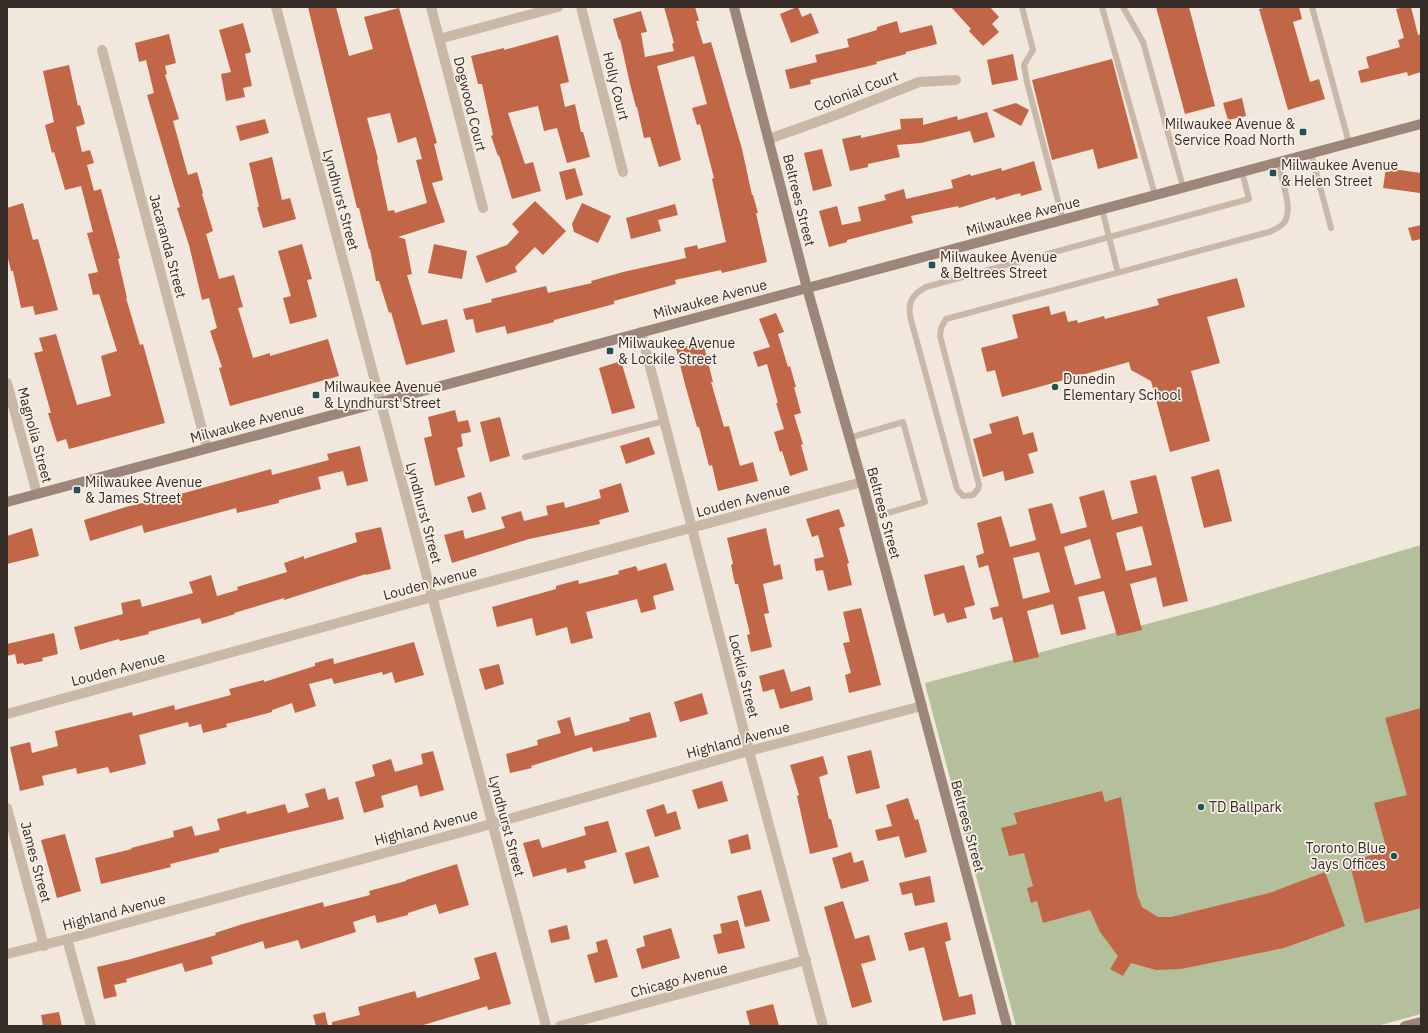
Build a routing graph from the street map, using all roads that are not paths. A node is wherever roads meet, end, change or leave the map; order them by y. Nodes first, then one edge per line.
1 (276, 7) edge
2 (431, 7) edge
3 (558, 7) edge
4 (581, 7) edge
5 (734, 7) edge
6 (1022, 7) edge
7 (1102, 7) edge
8 (1123, 7) edge
9 (1312, 7) edge
10 (439, 39) junction
11 (102, 50) dead end
12 (956, 80) dead end
13 (1421, 124) edge
14 (769, 139) junction
15 (1349, 143) junction
16 (1311, 153) junction
17 (1277, 162) junction
18 (623, 172) dead end
19 (1242, 172) junction
20 (1183, 188) junction
21 (1155, 195) junction
22 (482, 208) dead end
23 (1102, 209) junction
24 (1063, 220) junction
25 (1331, 228) dead end
26 (1109, 237) junction
27 (1118, 273) junction
28 (807, 288) junction
29 (641, 332) junction
30 (7, 383) edge
31 (380, 402) junction
32 (664, 421) junction
33 (850, 438) junction
34 (207, 448) junction
35 (525, 457) dead end
36 (862, 482) junction
37 (36, 494) junction
38 (7, 502) edge
39 (871, 518) junction
40 (692, 528) junction
41 (433, 597) junction
42 (922, 706) junction
43 (7, 714) edge
44 (749, 751) junction
45 (7, 808) edge
46 (492, 823) junction
47 (67, 939) junction
48 (44, 946) junction
49 (7, 954) edge
50 (806, 960) junction
51 (1421, 1022) edge
52 (91, 1026) edge
53 (546, 1026) edge
54 (560, 1026) edge
55 (823, 1026) edge
56 (1007, 1026) edge
57 (1405, 1026) edge

1 - 31 street, Lyndhurst Street
2 - 10 street, Dogwood Court
3 - 10 street
4 - 18 street, Holly Court
5 - 14 street, Beltrees Street
6 - 24 lane
7 - 21 lane
8 - 20 lane
9 - 15 lane
10 - 22 street, Dogwood Court
11 - 34 street, Jacaranda Street
12 - 14 street, Colonial Court
13 - 15 street, Milwaukee Avenue
14 - 28 street, Beltrees Street
15 - 16 street, Milwaukee Avenue
16 - 17 street, Milwaukee Avenue
16 - 25 lane
17 - 19 street, Milwaukee Avenue
17 - 27 lane
19 - 20 street, Milwaukee Avenue
19 - 26 lane
20 - 21 street, Milwaukee Avenue
21 - 23 street, Milwaukee Avenue
23 - 24 street, Milwaukee Avenue
23 - 26 lane
24 - 28 street, Milwaukee Avenue
26 - 27 lane
26 - 27 lane
28 - 29 street, Milwaukee Avenue
28 - 33 street, Beltrees Street
29 - 31 street, Milwaukee Avenue
29 - 32 street, Locklie Street
30 - 37 street, Magnolia Street
31 - 34 street, Milwaukee Avenue
31 - 41 street, Lyndhurst Street
32 - 35 lane
32 - 40 street, Locklie Street
33 - 36 street, Beltrees Street
33 - 39 lane
34 - 37 street, Milwaukee Avenue
36 - 39 street, Beltrees Street
36 - 40 street, Louden Avenue
37 - 38 street, Milwaukee Avenue
39 - 42 street, Beltrees Street
40 - 41 street, Louden Avenue
40 - 44 street, Locklie Street
41 - 43 street, Louden Avenue
41 - 46 street, Lyndhurst Street
42 - 44 street, Highland Avenue
42 - 56 street, Beltrees Street
44 - 46 street, Highland Avenue
44 - 50 street, Locklie Street
45 - 48 street, James Street
46 - 47 street, Highland Avenue
46 - 53 street, Lyndhurst Street
47 - 48 street, Highland Avenue
47 - 52 street
48 - 49 street, Highland Avenue
50 - 54 street, Chicago Avenue
50 - 55 street, Locklie Street
51 - 57 street

